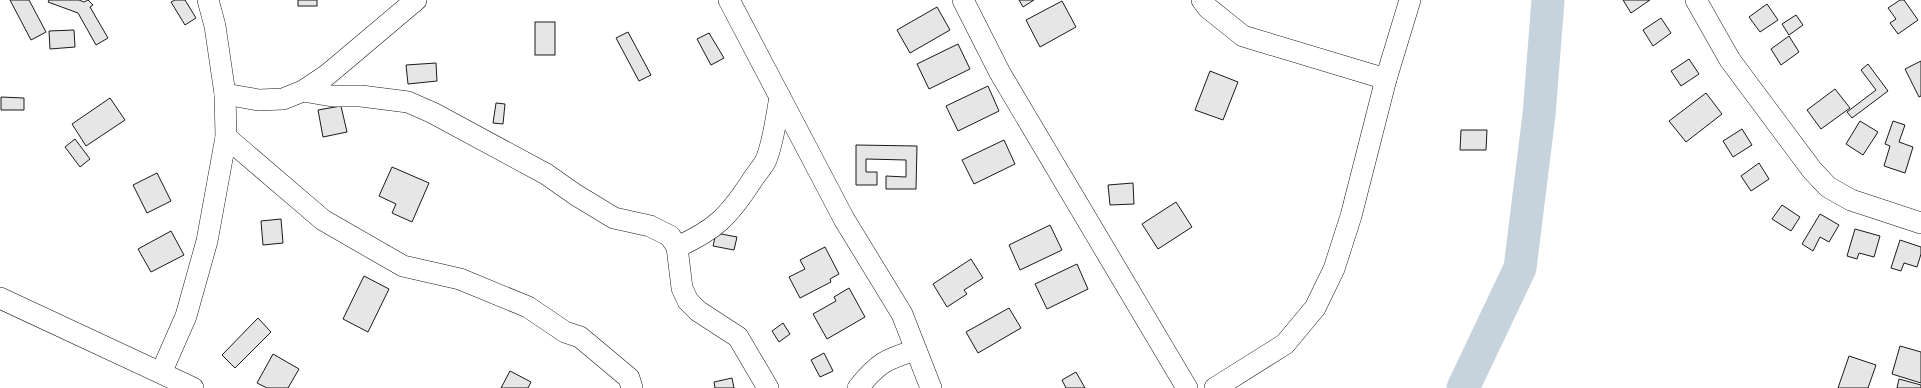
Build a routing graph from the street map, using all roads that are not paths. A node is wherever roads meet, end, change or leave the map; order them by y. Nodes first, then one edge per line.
1 (208, 0) edge
2 (416, 0) edge
3 (729, 0) edge
4 (963, 0) edge
5 (1202, 0) edge
6 (1410, 0) edge
7 (1696, 0) edge
8 (1386, 78) junction
9 (303, 91) junction
10 (225, 94) junction
11 (780, 97) junction
12 (226, 137) junction
13 (1921, 223) edge
14 (677, 248) junction
15 (0, 298) edge
16 (916, 350) junction
17 (161, 373) junction
18 (193, 388) edge
19 (632, 388) edge
20 (768, 388) edge
21 (858, 388) edge
22 (931, 388) edge
23 (1187, 388) edge
24 (1215, 388) edge

1 - 10 street
2 - 9 street
3 - 11 street
4 - 23 street
5 - 8 street
6 - 8 street
7 - 13 street
8 - 24 street
9 - 10 street
9 - 14 street
10 - 12 street
11 - 14 street
11 - 16 street
12 - 17 street
12 - 19 street
14 - 20 street
15 - 17 street
16 - 21 street
16 - 22 street
17 - 18 street

